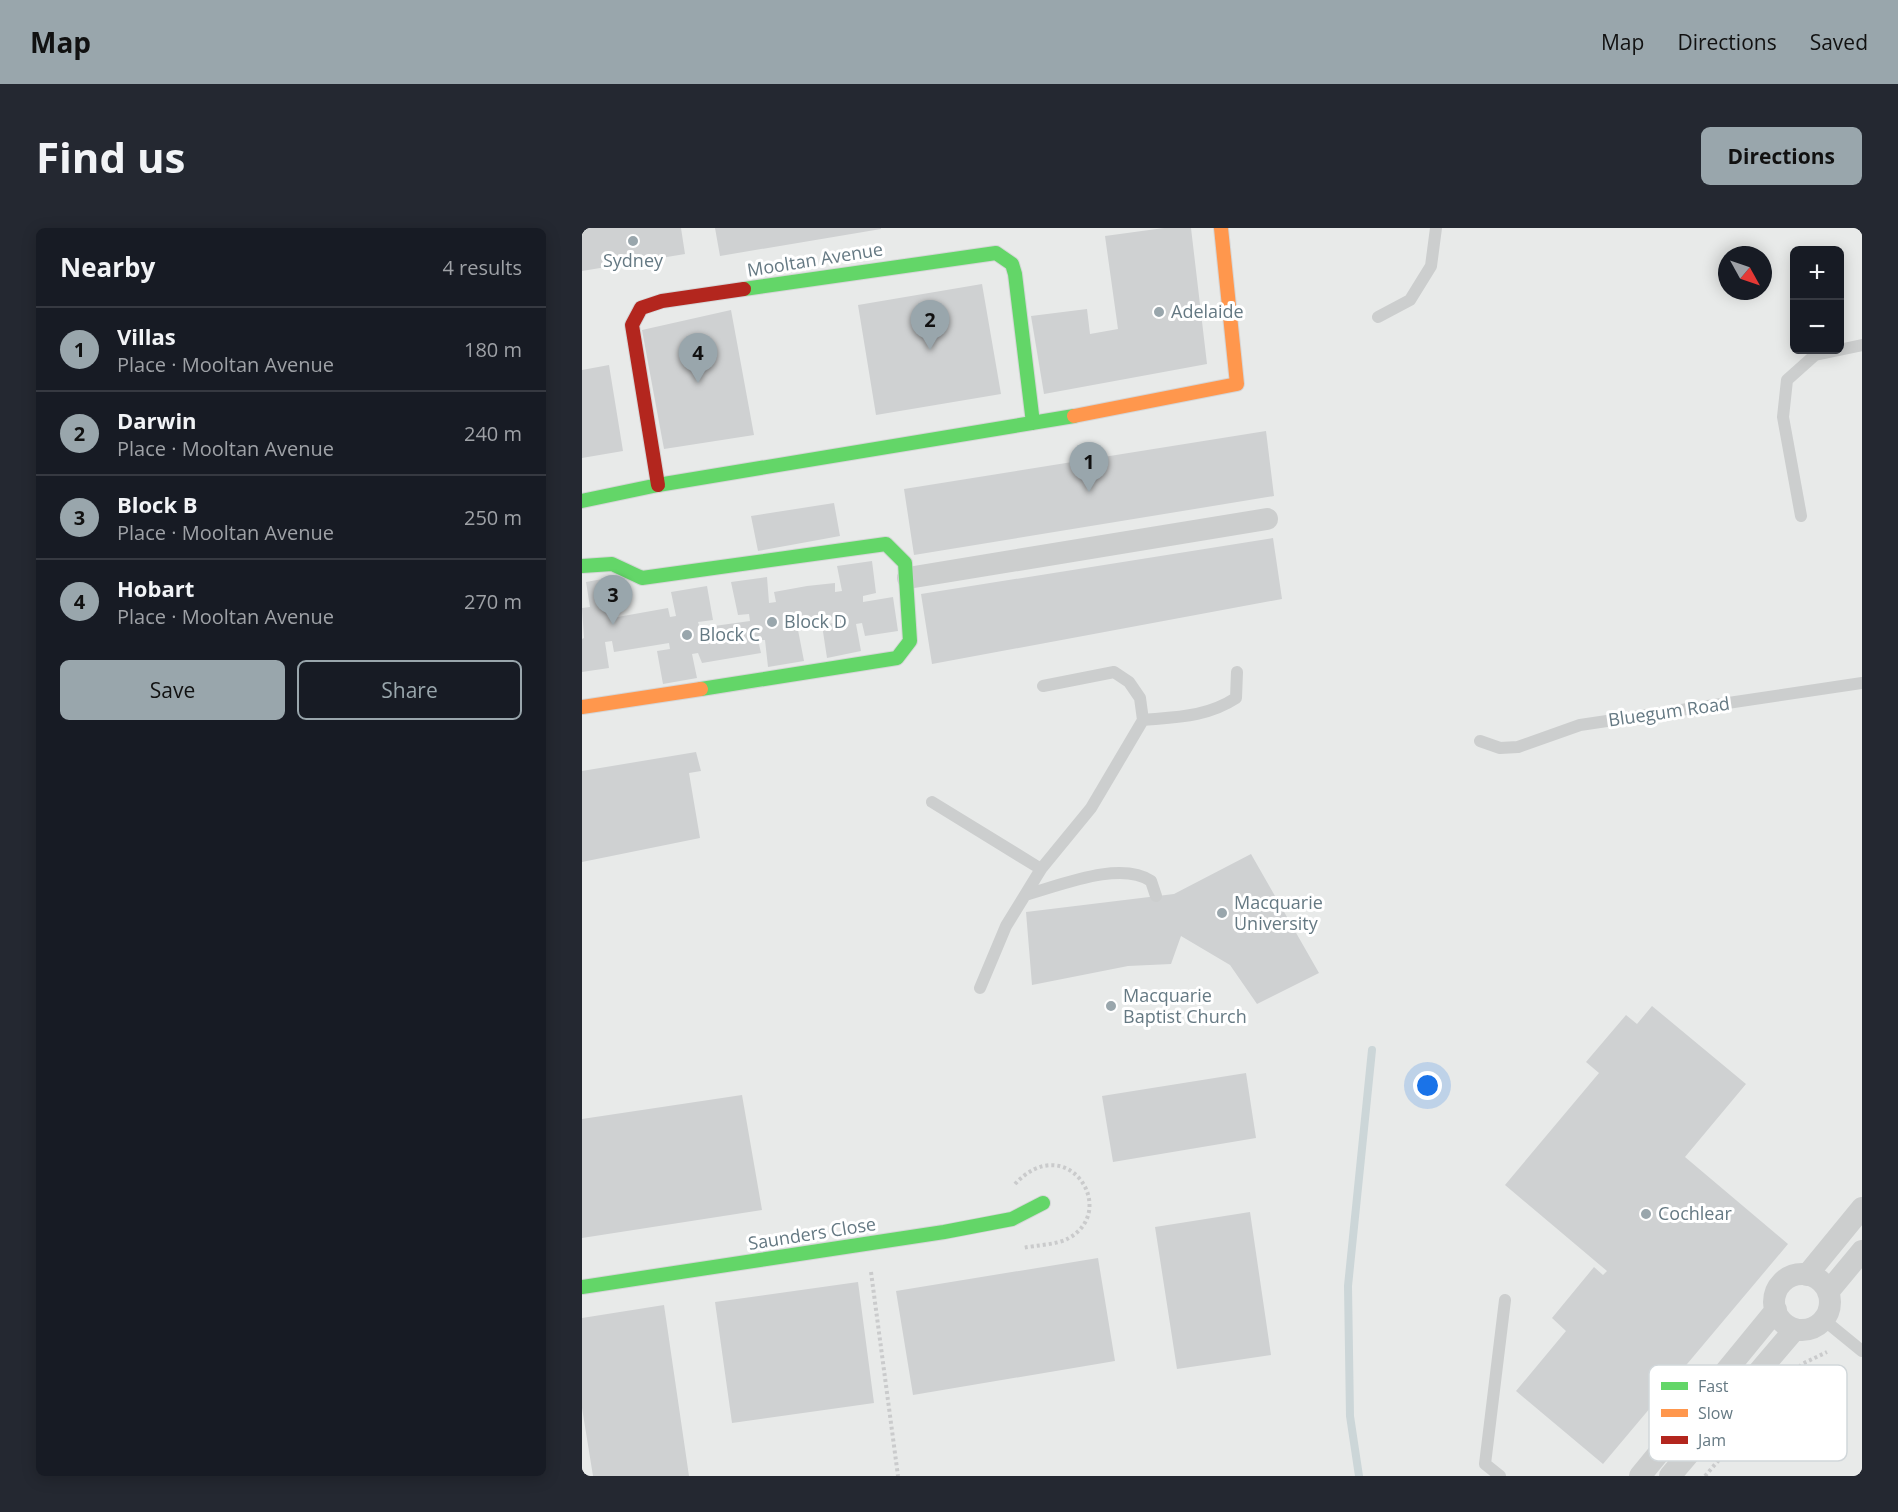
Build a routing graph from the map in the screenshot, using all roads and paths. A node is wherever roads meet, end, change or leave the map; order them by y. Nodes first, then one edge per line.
1 (1221, 228) edge
2 (1436, 228) edge
3 (1378, 316) dead end
4 (1862, 345) edge
5 (1033, 423) junction
6 (658, 485) junction
7 (582, 501) edge
8 (1801, 516) dead end
9 (1267, 519) dead end
10 (582, 566) edge
11 (908, 578) junction
12 (1237, 672) dead end
13 (1862, 683) edge
14 (1043, 686) dead end
15 (582, 707) edge
16 (1143, 720) junction
17 (1480, 741) dead end
18 (932, 801) dead end
19 (1041, 868) junction
20 (1025, 895) junction
21 (1156, 896) dead end
22 (980, 988) dead end
23 (1043, 1203) dead end
24 (1862, 1208) edge
25 (1862, 1251) edge
26 (871, 1271) dead end
27 (1807, 1275) junction
28 (582, 1287) edge
29 (1828, 1292) junction
30 (1505, 1300) dead end
31 (1776, 1310) junction
32 (1824, 1320) junction
33 (1795, 1329) junction
34 (1862, 1351) edge
35 (1827, 1352) dead end
36 (1731, 1365) edge
37 (1764, 1365) edge
38 (1801, 1365) edge
39 (1652, 1461) edge
40 (1683, 1461) edge
41 (1718, 1461) edge
42 (898, 1476) edge
43 (1500, 1476) edge
44 (1640, 1476) edge
45 (1670, 1476) edge
46 (1705, 1476) edge

1 - 5 street
2 - 3 lane
4 - 8 lane
5 - 6 street
5 - 6 street, Mooltan Avenue
6 - 7 street
9 - 11 street
10 - 11 street
11 - 15 street
12 - 16 lane
13 - 17 lane, Bluegum Road
14 - 16 lane
16 - 19 lane
18 - 19 lane
19 - 20 lane
20 - 21 lane
20 - 22 lane
23 - 28 street, Saunders Close
24 - 27 street
25 - 29 street
26 - 42 path
27 - 29 street
27 - 31 street
29 - 32 street
30 - 43 lane
31 - 33 street
31 - 36 street
32 - 33 street
32 - 34 lane
33 - 37 street
35 - 38 path
39 - 44 street
40 - 45 street
41 - 46 path

